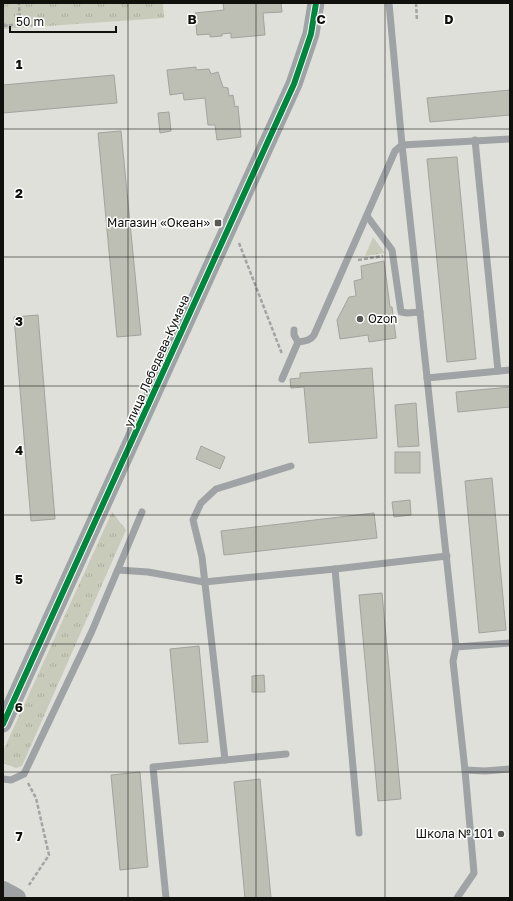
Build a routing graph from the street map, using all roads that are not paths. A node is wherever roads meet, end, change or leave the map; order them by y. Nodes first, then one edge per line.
1 (316, 3) edge
2 (389, 3) edge
3 (510, 139) edge
4 (475, 140) junction
5 (402, 145) junction
6 (367, 216) junction
7 (420, 312) junction
8 (294, 330) dead end
9 (298, 342) junction
10 (510, 370) edge
11 (498, 372) junction
12 (427, 378) junction
13 (282, 379) dead end
14 (291, 466) dead end
15 (142, 512) dead end
16 (447, 556) junction
17 (335, 569) junction
18 (118, 570) junction
19 (204, 582) junction
20 (510, 643) edge
21 (456, 647) junction
22 (3, 724) edge
23 (286, 754) dead end
24 (225, 760) junction
25 (510, 768) edge
26 (465, 770) junction
27 (3, 779) edge
28 (359, 833) dead end
29 (3, 891) edge
30 (23, 892) edge
31 (166, 898) edge
32 (457, 898) edge

1 - 22 street, улица Лебедева-Кумача
2 - 5 lane
3 - 4 lane
4 - 5 lane
4 - 11 lane
5 - 6 lane
5 - 7 lane
6 - 7 lane
6 - 9 lane
7 - 12 lane
8 - 9 lane
9 - 13 lane
10 - 11 lane
11 - 12 lane
12 - 16 lane
14 - 19 lane
15 - 18 lane
16 - 17 lane
16 - 21 lane
17 - 19 lane
17 - 28 lane
18 - 19 lane
18 - 27 lane
19 - 24 lane
20 - 21 lane
21 - 26 lane
23 - 24 lane
24 - 31 lane
25 - 26 lane
26 - 32 lane
29 - 30 main road

